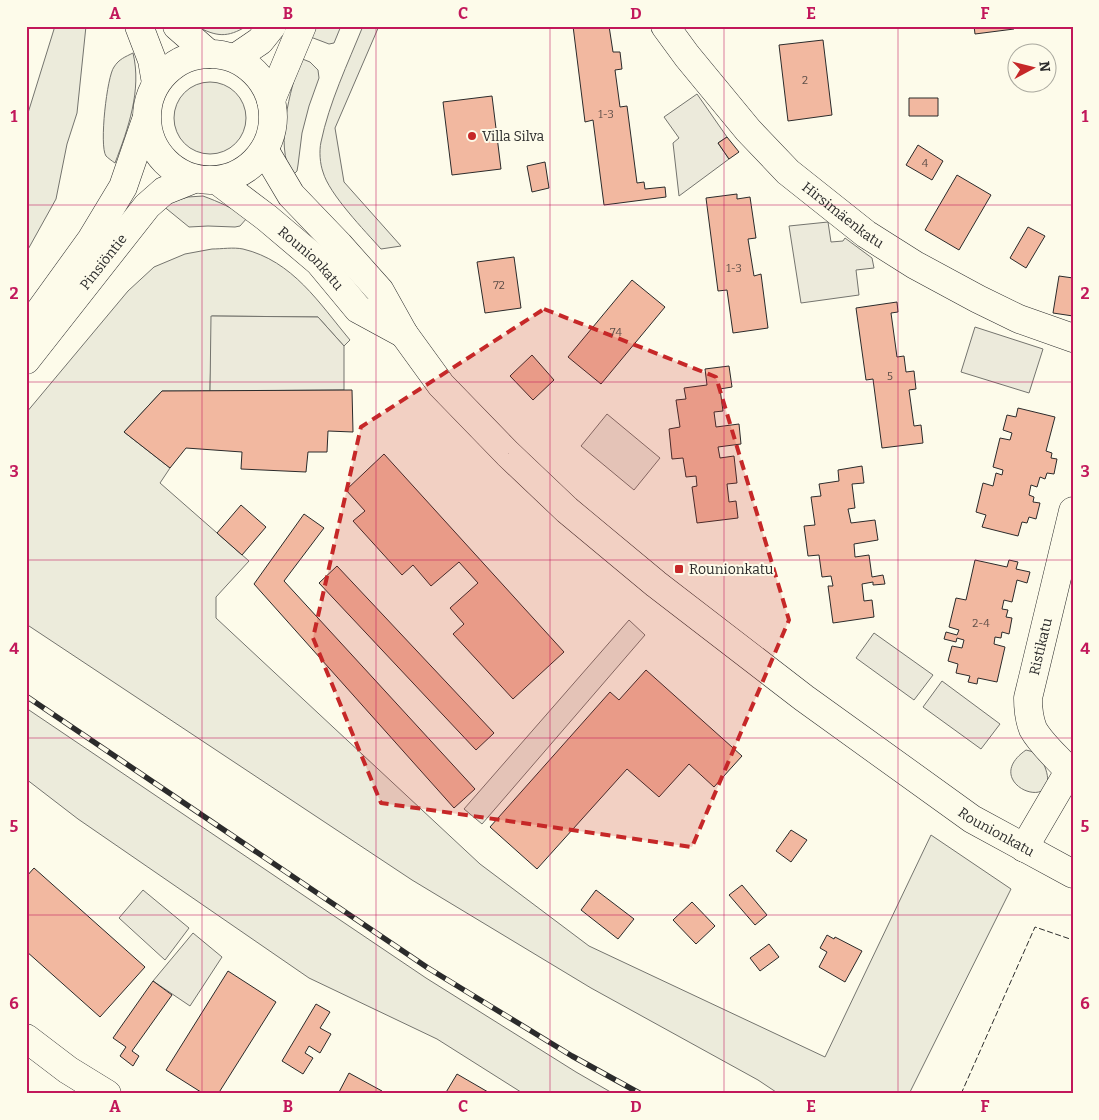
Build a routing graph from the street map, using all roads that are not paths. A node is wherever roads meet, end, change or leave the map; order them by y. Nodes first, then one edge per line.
1 (139, 26) edge
2 (176, 26) edge
3 (272, 26) edge
4 (302, 26) edge
5 (665, 26) edge
6 (209, 54) junction
7 (235, 58) junction
8 (156, 83) junction
9 (271, 100) junction
10 (146, 120) junction
11 (264, 150) junction
12 (206, 180) junction
13 (26, 330) edge
14 (404, 334) junction
15 (1073, 338) edge
16 (26, 360) edge
17 (1073, 511) edge
18 (1071, 771) edge
19 (1024, 848) junction
20 (1073, 874) edge
21 (26, 1038) edge
22 (107, 1094) edge

1 - 8 main road
2 - 6 main road
3 - 7 main road
4 - 9 main road
5 - 15 main road, Hirsimäenkatu
6 - 7 main road
6 - 8 main road
7 - 9 main road
8 - 10 main road
9 - 11 main road
10 - 12 main road
10 - 13 main road, Pinsiöntie
11 - 12 main road
11 - 14 main road, Rounionkatu
12 - 14 main road, Rounionkatu
12 - 16 main road, Pinsiöntie
14 - 19 main road, Rounionkatu
17 - 18 main road, Ristikatu
18 - 19 main road
19 - 20 main road, Rounionkatu
21 - 22 main road

